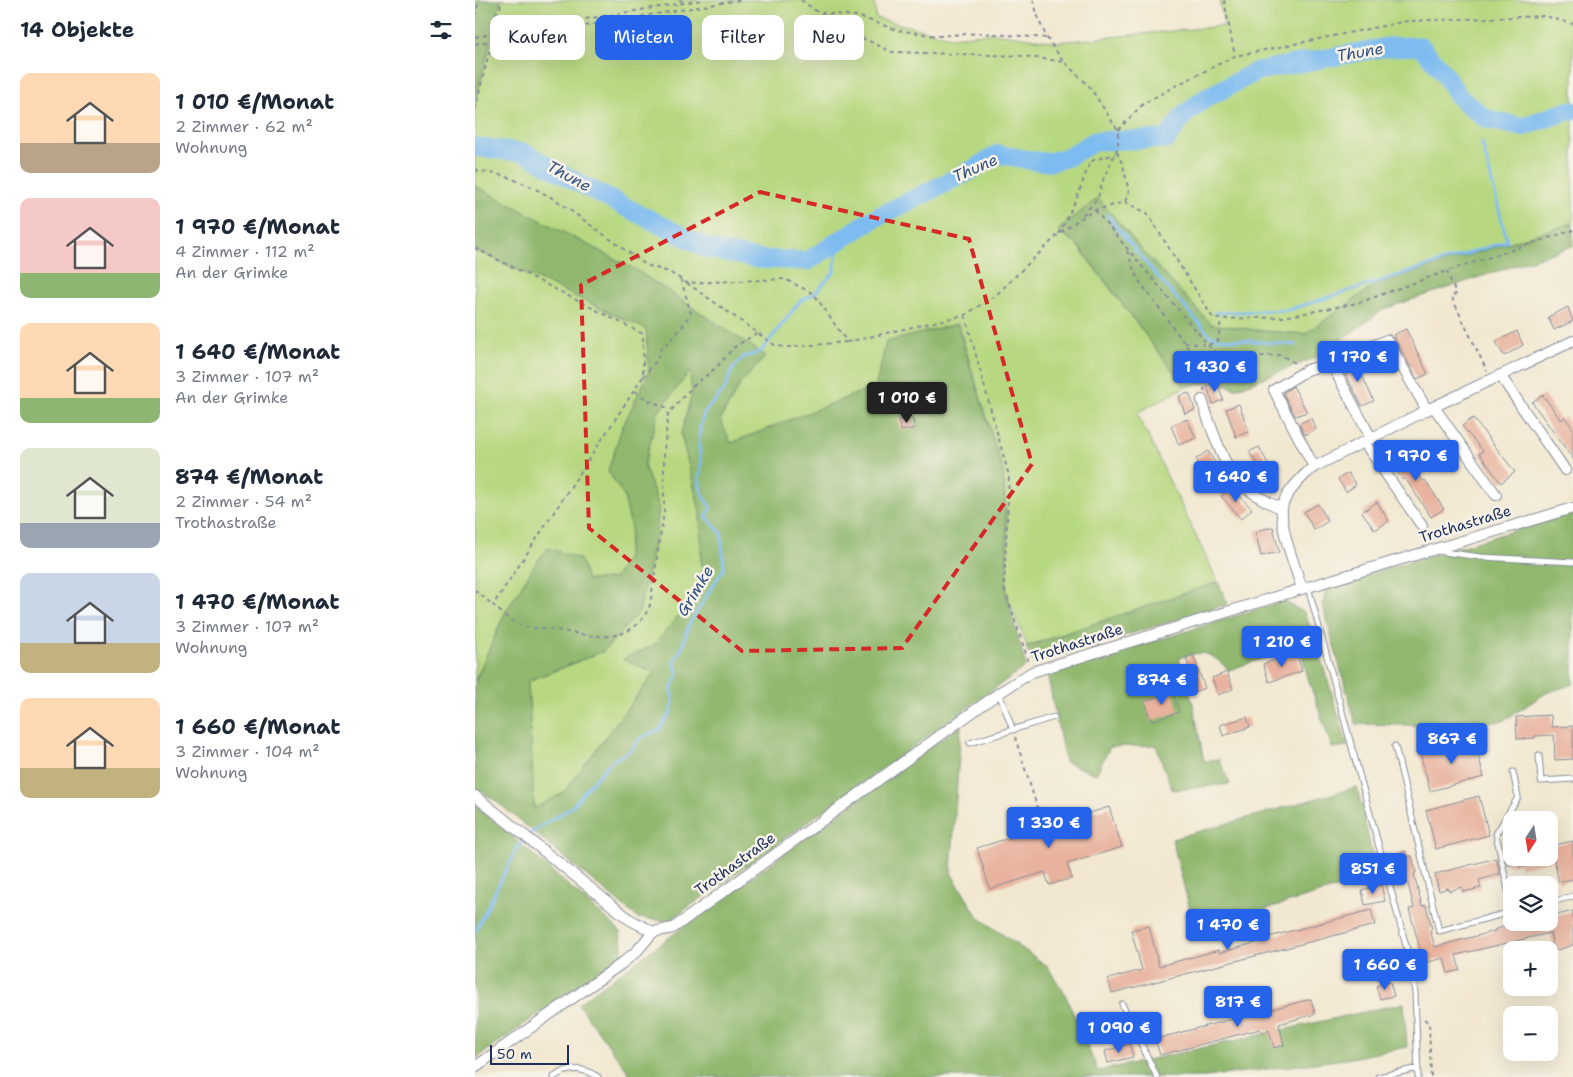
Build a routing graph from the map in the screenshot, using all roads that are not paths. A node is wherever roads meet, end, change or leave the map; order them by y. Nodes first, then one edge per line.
1 (1573, 341) edge
2 (1331, 363) junction
3 (1496, 377) junction
4 (1202, 400) road end
5 (1430, 409) junction
6 (1367, 440) junction
7 (1314, 467) junction
8 (1565, 470) dead end
9 (1496, 495) dead end
10 (1281, 508) junction
11 (1573, 508) edge
12 (1422, 526) dead end
13 (1430, 550) junction
14 (1573, 562) edge
15 (1305, 588) junction
16 (1320, 631) junction
17 (1307, 636) dead end
18 (999, 693) junction
19 (1054, 717) dead end
20 (1013, 730) junction
21 (970, 743) dead end
22 (1395, 746) dead end
23 (1539, 755) dead end
24 (1513, 772) dead end
25 (1573, 779) edge
26 (475, 796) edge
27 (1505, 876) edge
28 (1573, 896) edge
29 (1558, 900) edge
30 (1503, 914) edge
31 (653, 932) junction
32 (1122, 1004) dead end
33 (475, 1067) edge
34 (1418, 1068) junction
35 (554, 1077) edge
36 (597, 1077) edge
37 (1157, 1077) edge
38 (1378, 1077) edge
39 (1418, 1077) edge

1 - 3 street
2 - 5 street
2 - 6 street
2 - 7 street
3 - 5 street
3 - 8 street
4 - 10 street
5 - 6 street
5 - 9 street
6 - 7 street
6 - 12 street
7 - 10 street
10 - 15 street
11 - 13 street, Trothastraße
13 - 14 lane
13 - 15 street, Trothastraße
15 - 16 lane
15 - 18 street, Trothastraße
16 - 17 lane
16 - 34 lane
18 - 20 lane
18 - 31 street, Trothastraße
19 - 20 lane
20 - 21 lane
22 - 30 lane
23 - 25 lane
24 - 27 lane
26 - 31 street
28 - 29 lane
31 - 33 street
32 - 37 lane
34 - 38 lane
34 - 39 lane
35 - 36 lane

